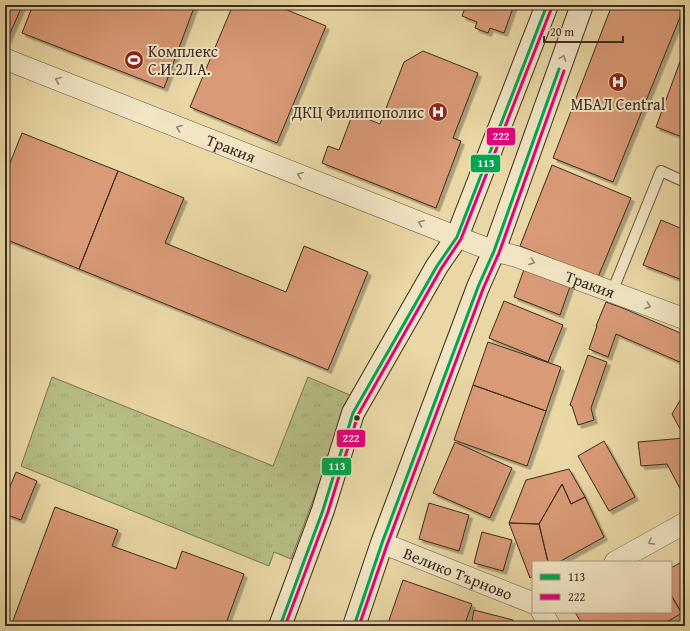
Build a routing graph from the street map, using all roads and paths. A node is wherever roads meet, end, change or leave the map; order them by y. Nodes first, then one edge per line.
1 (547, 5) edge
2 (582, 5) edge
3 (5, 59) edge
4 (685, 182) edge
5 (457, 237) junction
6 (494, 251) junction
7 (612, 292) junction
8 (685, 319) edge
9 (685, 523) edge
10 (382, 544) junction
11 (617, 561) edge
12 (532, 603) edge
13 (543, 613) edge
14 (280, 626) edge
15 (354, 626) edge
16 (550, 626) edge

1 - 5 main road
6 -> 2 main road
5 -> 3 street, Тракия
4 - 7 lane
5 - 6 street, Тракия
5 - 14 main road
6 -> 7 street, Тракия
6 - 10 main road
7 -> 8 street, Тракия
9 -> 11 street
10 - 12 street, Велико Търново
10 - 15 main road
13 - 16 street

